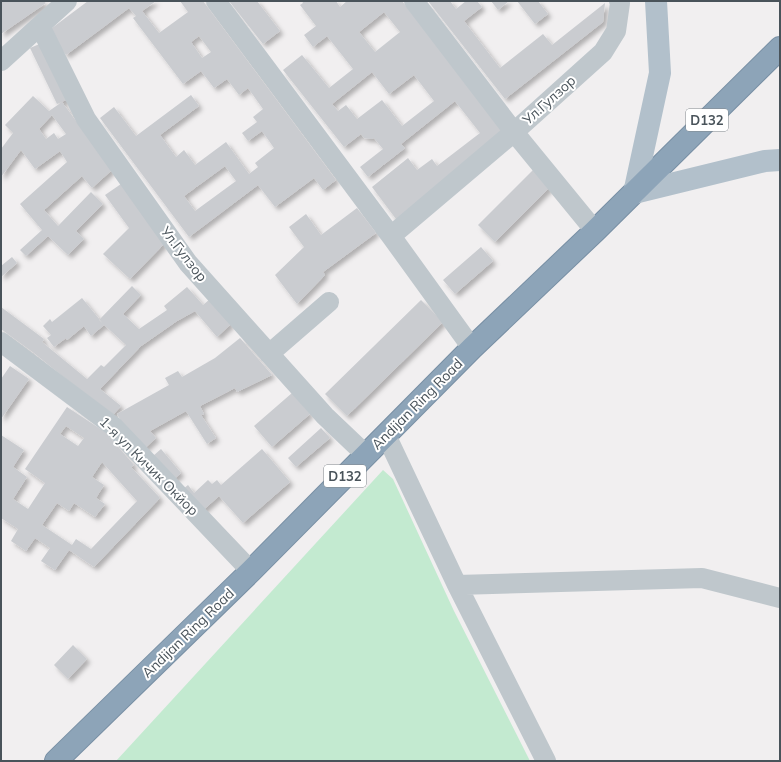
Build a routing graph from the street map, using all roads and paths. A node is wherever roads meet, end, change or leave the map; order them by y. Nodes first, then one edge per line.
1 (67, 1) edge
2 (216, 1) edge
3 (414, 1) edge
4 (619, 1) edge
5 (656, 1) edge
6 (40, 26) junction
7 (780, 48) edge
8 (1, 61) edge
9 (514, 132) junction
10 (780, 160) edge
11 (634, 193) junction
12 (595, 231) junction
13 (391, 236) junction
14 (329, 302) dead end
15 (1, 342) edge
16 (472, 348) junction
17 (269, 354) junction
18 (386, 435) junction
19 (366, 455) junction
20 (251, 571) junction
21 (457, 585) junction
22 (780, 598) edge
23 (56, 761) edge
24 (546, 761) edge

1 - 6 street
2 - 13 street
3 - 9 street
4 - 9 street, Ул.Гулзор
5 - 11 main road
6 - 8 street
6 - 17 street, Ул.Гулзор
7 - 11 highway, Andijan Ring Road / D132
9 - 12 street, Ул.Гулзор
9 - 13 street
10 - 11 main road
11 - 12 highway, Andijan Ring Road / D132
12 - 16 highway, Andijan Ring Road / D132
13 - 16 street
14 - 17 street
15 - 20 street, 1-я ул Кичик Окйор
16 - 18 highway, Andijan Ring Road / D132
17 - 19 street, Ул.Гулзор
18 - 19 highway, Andijan Ring Road / D132
18 - 21 street
19 - 20 highway, Andijan Ring Road / D132
20 - 23 highway, Andijan Ring Road / D132
21 - 22 street
21 - 24 street

